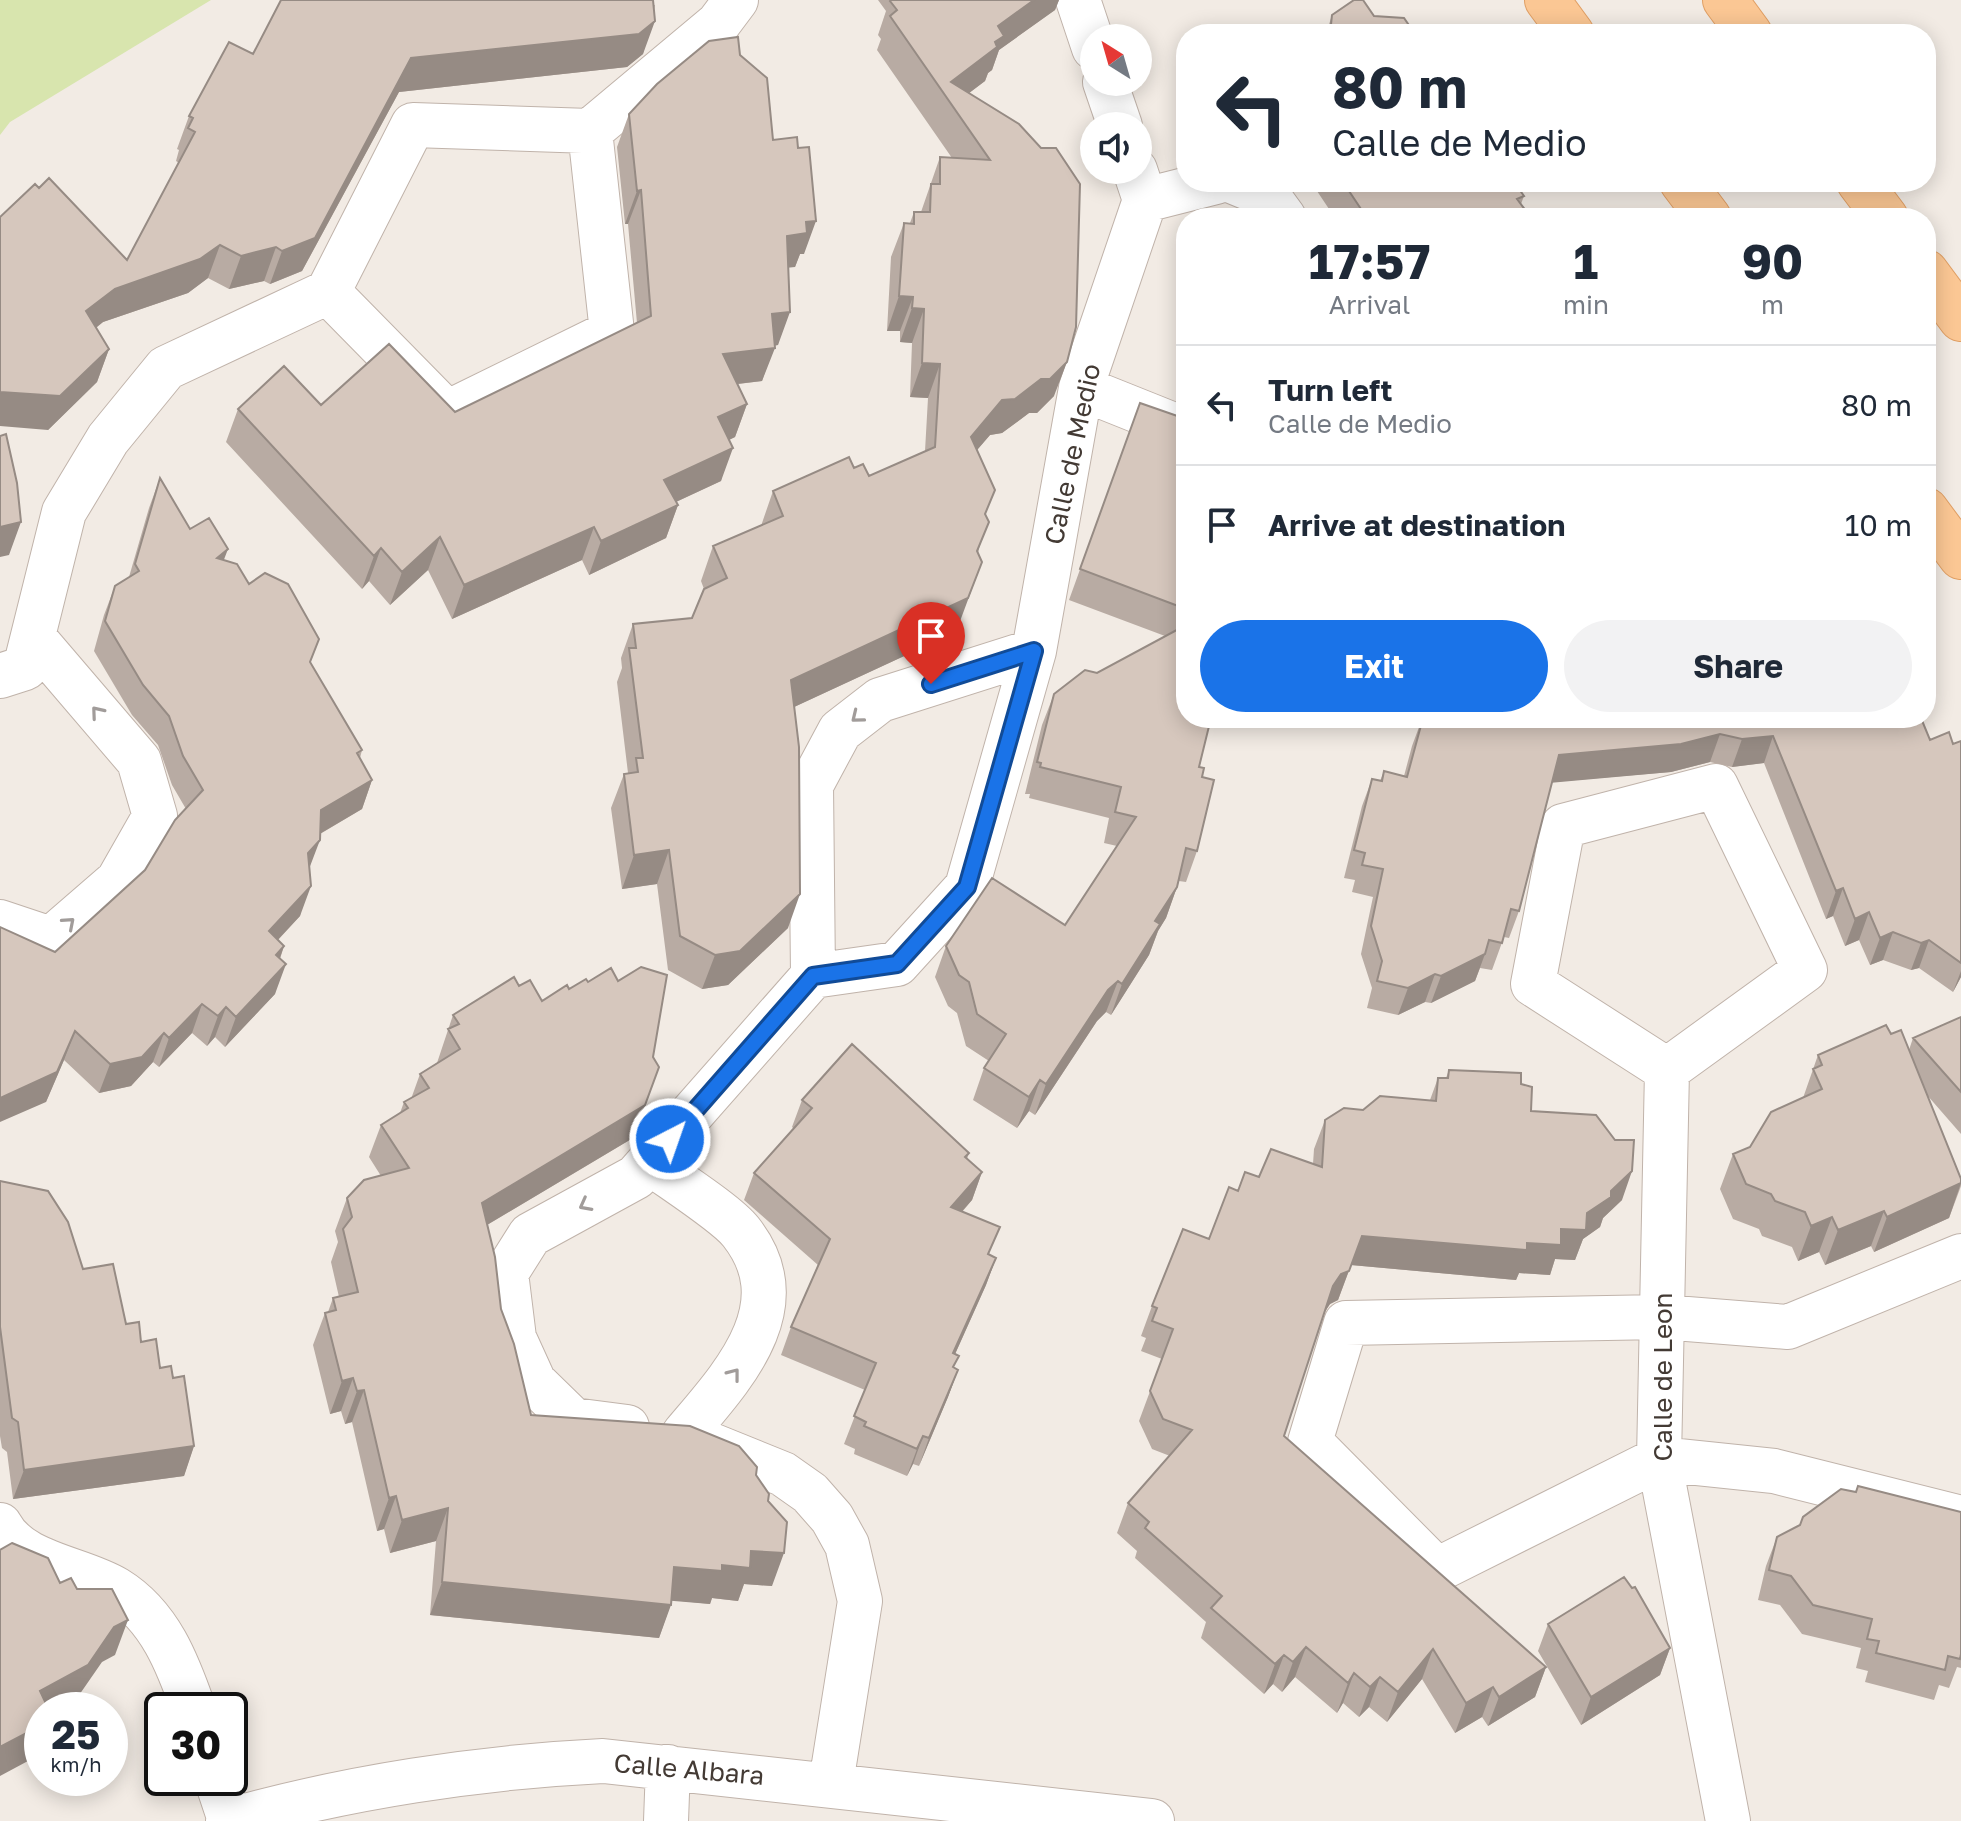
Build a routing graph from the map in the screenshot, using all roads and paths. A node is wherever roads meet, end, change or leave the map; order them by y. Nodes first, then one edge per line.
1 (736, 0) edge
2 (1078, 0) edge
3 (1547, 0) edge
4 (1725, 0) edge
5 (1086, 24) edge
6 (1565, 24) edge
7 (1743, 24) edge
8 (590, 131) junction
9 (1176, 184) edge
10 (1140, 185) edge
11 (1258, 192) edge
12 (1277, 208) edge
13 (1936, 285) edge
14 (328, 292) junction
15 (1961, 319) edge
16 (1081, 388) junction
17 (1176, 426) edge
18 (1936, 523) edge
19 (1961, 557) edge
20 (33, 637) junction
21 (1034, 651) junction
22 (0, 676) edge
23 (0, 922) edge
24 (813, 976) junction
25 (1667, 1070) junction
26 (649, 1162) junction
27 (1961, 1256) edge
28 (1662, 1317) junction
29 (684, 1434) junction
30 (1659, 1459) junction
31 (1961, 1518) edge
32 (2, 1533) edge
33 (188, 1692) edge
34 (668, 1767) junction
35 (831, 1783) junction
36 (222, 1796) edge
37 (229, 1820) edge
38 (666, 1821) edge
39 (1152, 1821) edge
40 (1728, 1821) edge

1 - 8 street
2 - 5 street
3 - 6 main road
4 - 7 main road
8 - 14 street
8 - 14 street
9 - 10 street
10 - 16 street, Calle de Medio
11 - 12 street
13 - 15 main road
14 - 20 street
16 - 17 street
16 - 21 street, Calle de Medio
18 - 19 main road
20 - 22 street
23 -> 20 street
21 - 24 street, Calle de Medio
21 -> 24 street
24 - 26 street
25 - 25 street
25 - 28 street, Calle de Leon
29 -> 26 street
26 -> 29 street
27 - 28 street
28 - 30 street, Calle de Leon
28 - 30 street
29 - 35 street
30 - 31 street
30 - 40 street, Calle de Leon
32 - 33 street
34 - 35 street, Calle Albara
34 - 37 street, Calle Albara
34 - 38 street
35 - 39 street, Calle Albara
36 - 37 street

